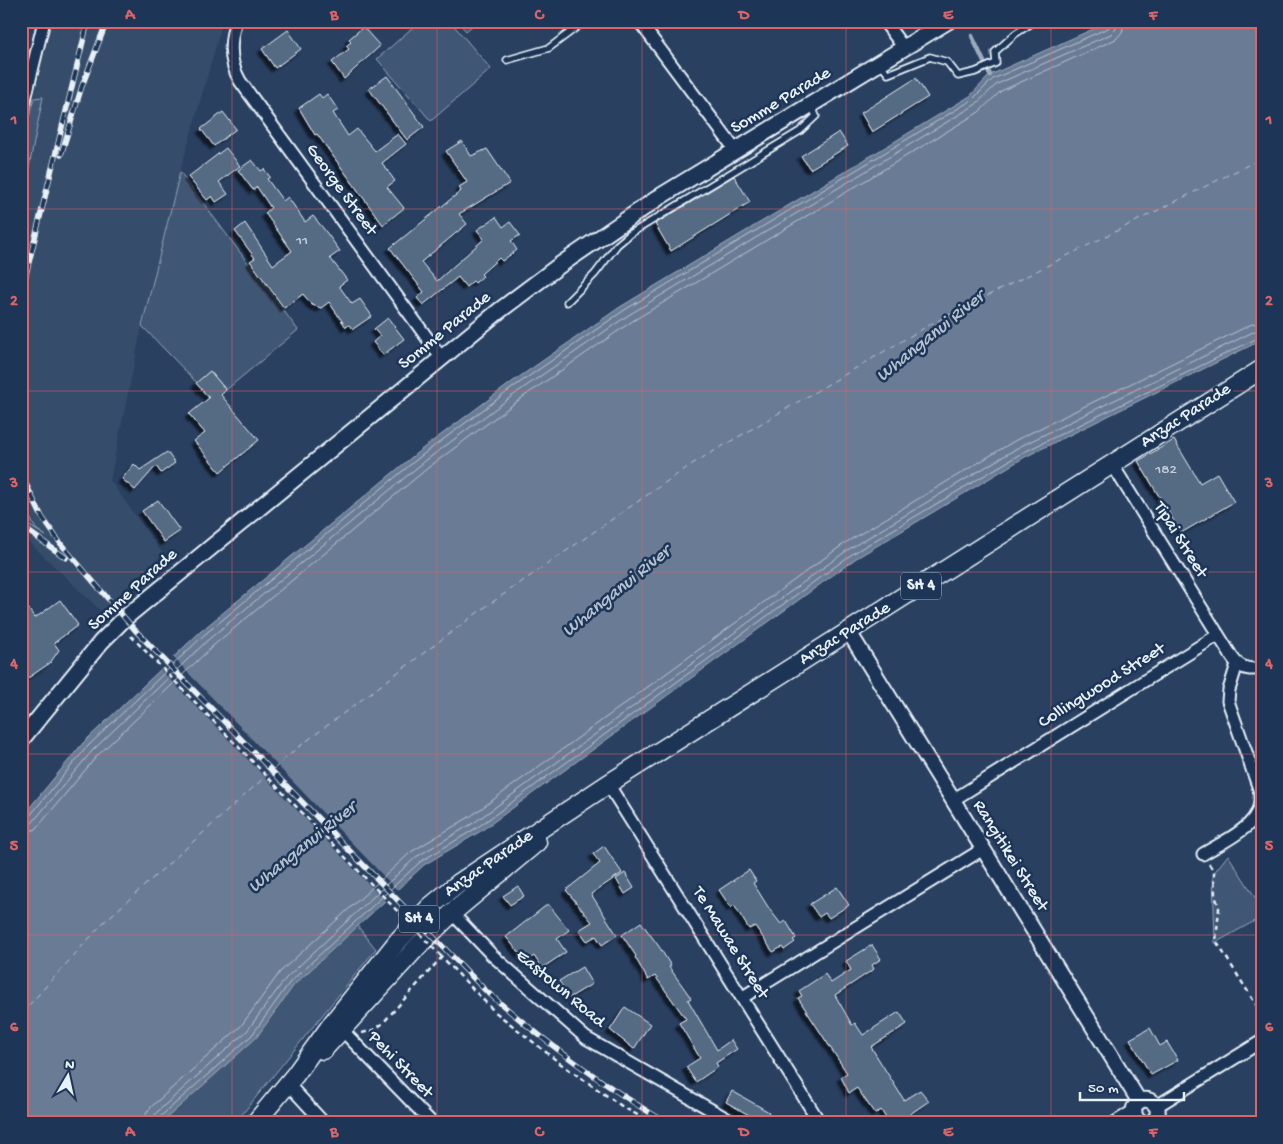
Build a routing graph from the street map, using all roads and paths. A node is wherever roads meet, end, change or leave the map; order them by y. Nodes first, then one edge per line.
1 (44, 21) edge
2 (236, 21) edge
3 (585, 21) edge
4 (639, 21) edge
5 (884, 21) edge
6 (948, 21) edge
7 (1035, 21) edge
8 (904, 48) junction
9 (506, 60) dead end
10 (880, 63) junction
11 (811, 104) junction
12 (21, 116) edge
13 (736, 151) junction
14 (567, 302) dead end
15 (441, 357) junction
16 (1262, 369) edge
17 (1112, 464) junction
18 (849, 632) junction
19 (1218, 634) junction
20 (131, 636) dead end
21 (1238, 664) junction
22 (1262, 668) edge
23 (21, 740) edge
24 (608, 784) junction
25 (953, 800) junction
26 (580, 804) junction
27 (1260, 811) edge
28 (983, 849) junction
29 (1203, 854) joint
30 (452, 913) junction
31 (442, 957) junction
32 (743, 997) junction
33 (1262, 1014) edge
34 (343, 1031) junction
35 (1262, 1041) edge
36 (291, 1080) junction
37 (1157, 1106) joint
38 (1145, 1117) edge
39 (204, 1123) edge
40 (223, 1123) edge
41 (255, 1123) edge
42 (324, 1123) edge
43 (432, 1123) edge
44 (652, 1123) edge
45 (734, 1123) edge
46 (820, 1123) edge
47 (1114, 1123) edge

1 - 12 street
2 - 15 street, George Street
3 - 9 lane
4 - 13 street
5 - 8 street
6 - 8 main road, Somme Parade
7 - 10 lane
8 - 10 main road, Somme Parade
10 - 11 main road, Somme Parade
11 - 13 main road, Somme Parade
11 - 14 lane
13 - 15 main road, Somme Parade
15 - 23 main road, Somme Parade
16 - 17 main road, Anzac Parade / SH 4
17 - 18 main road, Anzac Parade / SH 4
17 - 19 street, Tipai Street
18 - 24 main road, Anzac Parade / SH 4
18 - 25 street, Rangitikei Street
19 - 21 street
19 - 25 street, Collingwood Street
20 - 31 path, bridge
21 - 22 street
21 - 27 street
24 - 26 main road, Anzac Parade / SH 4
24 - 32 street, Te Mawae Street
25 - 28 street, Rangitikei Street
26 - 30 main road, Anzac Parade / SH 4
26 - 36 main road, Anzac Parade / SH 4
27 - 29 street
28 - 32 street
28 - 38 street, Rangitikei Street
29 - 33 path
30 - 34 main road, Anzac Parade / SH 4
30 - 45 street, Eastown Road
31 - 34 path
31 - 44 path
32 - 46 street, Te Mawae Street
34 - 36 main road, Anzac Parade / SH 4
34 - 43 street, Pehi Street
35 - 37 street
36 - 41 main road, Anzac Parade / SH 4
36 - 42 street
37 - 38 street
38 - 47 street
39 - 40 path

